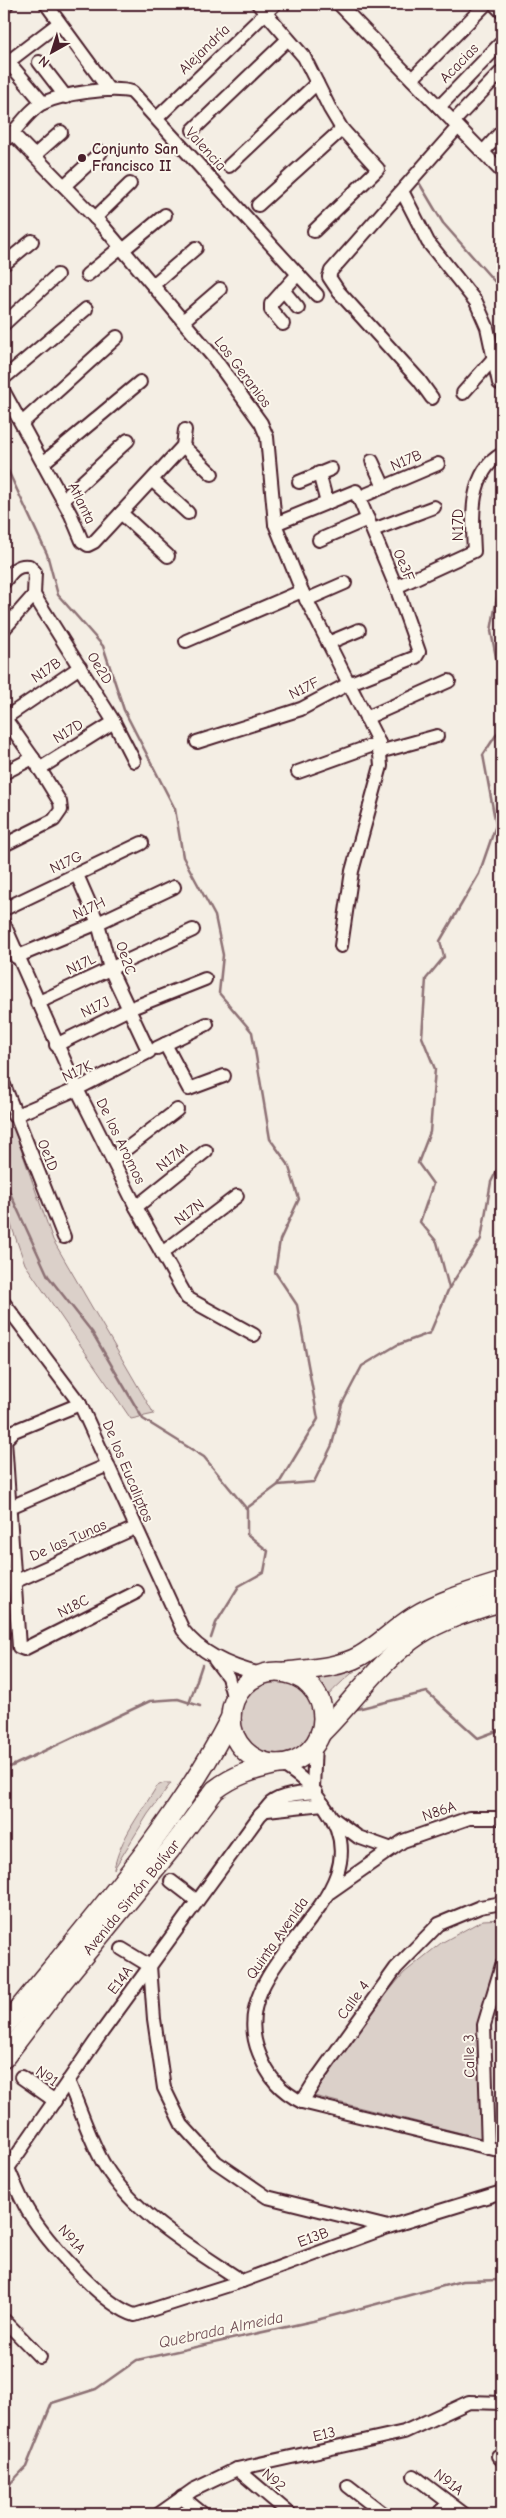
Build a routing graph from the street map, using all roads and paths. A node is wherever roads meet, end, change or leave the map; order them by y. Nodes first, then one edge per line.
1 (7, 4) edge
2 (46, 4) edge
3 (275, 4) edge
4 (339, 4) edge
5 (486, 4) edge
6 (494, 4) edge
7 (4, 7) edge
8 (262, 8) edge
9 (502, 12) edge
10 (58, 23) junction
11 (288, 39) junction
12 (502, 42) edge
13 (6, 59) edge
14 (39, 62) dead end
15 (502, 72) edge
16 (412, 79) junction
17 (317, 83) junction
18 (109, 90) junction
19 (66, 97) junction
20 (43, 103) junction
21 (439, 106) junction
22 (156, 118) junction
23 (456, 124) junction
24 (342, 129) junction
25 (193, 130) dead end
26 (502, 131) edge
27 (61, 132) dead end
28 (8, 137) edge
29 (101, 152) dead end
30 (483, 152) junction
31 (35, 155) junction
32 (229, 166) dead end
33 (502, 172) edge
34 (130, 184) dead end
35 (64, 186) junction
36 (402, 191) junction
37 (258, 205) dead end
38 (165, 215) dead end
39 (95, 218) junction
40 (314, 231) dead end
41 (32, 241) dead end
42 (196, 248) dead end
43 (122, 249) junction
44 (4, 264) edge
45 (298, 274) junction
46 (57, 275) dead end
47 (87, 275) dead end
48 (153, 285) junction
49 (220, 289) dead end
50 (283, 290) junction
51 (317, 295) dead end
52 (298, 308) dead end
53 (86, 309) dead end
54 (183, 321) junction
55 (4, 324) edge
56 (283, 324) dead end
57 (117, 337) dead end
58 (494, 358) junction
59 (4, 378) edge
60 (140, 382) dead end
61 (499, 383) dead end
62 (4, 392) edge
63 (463, 393) dead end
64 (432, 398) dead end
65 (22, 423) junction
66 (185, 430) dead end
67 (128, 440) dead end
68 (183, 446) junction
69 (502, 454) edge
70 (372, 461) dead end
71 (43, 463) junction
72 (438, 464) dead end
73 (212, 474) dead end
74 (153, 481) junction
75 (299, 482) dead end
76 (384, 487) junction
77 (357, 495) junction
78 (63, 500) junction
79 (327, 503) junction
80 (434, 507) dead end
81 (121, 513) junction
82 (188, 513) dead end
83 (275, 524) junction
84 (370, 525) junction
85 (318, 540) dead end
86 (168, 556) dead end
87 (4, 582) edge
88 (345, 583) dead end
89 (396, 587) junction
90 (34, 595) junction
91 (304, 596) junction
92 (4, 629) edge
93 (359, 630) dead end
94 (186, 642) dead end
95 (328, 643) junction
96 (419, 652) joint
97 (80, 667) junction
98 (449, 681) dead end
99 (348, 684) junction
100 (4, 717) edge
101 (366, 718) junction
102 (114, 722) junction
103 (437, 736) dead end
104 (197, 742) dead end
105 (379, 747) junction
106 (134, 760) dead end
107 (36, 763) junction
108 (298, 772) dead end
109 (4, 773) edge
110 (142, 843) dead end
111 (4, 845) edge
112 (77, 874) junction
113 (174, 887) dead end
114 (4, 909) edge
115 (98, 922) junction
116 (4, 924) edge
117 (193, 930) dead end
118 (341, 946) dead end
119 (16, 957) junction
120 (110, 969) junction
121 (205, 979) dead end
122 (37, 1003) junction
123 (129, 1009) junction
124 (207, 1024) dead end
125 (165, 1044) junction
126 (56, 1045) junction
127 (149, 1051) junction
128 (224, 1076) dead end
129 (4, 1085) edge
130 (77, 1089) junction
131 (176, 1110) dead end
132 (14, 1116) junction
133 (206, 1151) dead end
134 (112, 1160) junction
135 (237, 1196) dead end
136 (136, 1207) junction
137 (64, 1237) dead end
138 (162, 1253) junction
139 (4, 1303) edge
140 (254, 1335) dead end
141 (80, 1404) junction
142 (5, 1460) edge
143 (108, 1465) junction
144 (8, 1508) junction
145 (135, 1528) junction
146 (14, 1582) junction
147 (502, 1582) edge
148 (137, 1592) dead end
149 (502, 1601) edge
150 (212, 1656) junction
151 (283, 1672) junction
152 (261, 1674) junction
153 (233, 1708) junction
154 (317, 1739) junction
155 (280, 1764) junction
156 (314, 1790) junction
157 (323, 1804) junction
158 (267, 1810) junction
159 (502, 1818) edge
160 (334, 1819) junction
161 (389, 1848) junction
162 (171, 1881) dead end
163 (328, 1893) junction
164 (197, 1901) junction
165 (502, 1904) edge
166 (122, 1949) dead end
167 (502, 1965) edge
168 (150, 1966) junction
169 (4, 2027) edge
170 (4, 2058) edge
171 (21, 2077) dead end
172 (68, 2081) junction
173 (55, 2101) junction
174 (302, 2102) junction
175 (488, 2148) junction
176 (502, 2151) edge
177 (5, 2169) edge
178 (502, 2192) edge
179 (388, 2227) junction
180 (242, 2281) junction
181 (135, 2315) joint
182 (4, 2320) edge
183 (40, 2356) dead end
184 (502, 2402) edge
185 (237, 2470) junction
186 (414, 2476) dead end
187 (348, 2486) dead end
188 (182, 2497) junction
189 (449, 2503) junction
190 (282, 2512) edge
191 (159, 2514) edge
192 (203, 2514) edge
193 (384, 2514) edge
194 (439, 2514) edge
195 (464, 2514) edge

1 - 7 street
2 - 10 street
3 - 8 street, Alejandría
4 - 16 street
5 - 16 street
6 - 9 street
8 - 11 street
8 - 22 street, Alejandría
10 - 13 street
10 - 18 street
11 - 17 street
11 - 25 street
12 - 21 street, Acacias
13 - 20 street
14 - 19 street
15 - 23 street
16 - 21 street
17 - 24 street
17 - 32 street
18 - 19 street, Valencia
18 - 22 street, Valencia
19 - 20 street, Valencia
20 - 28 street
21 - 23 street
22 - 45 street, Valencia
23 - 30 street
23 - 36 street
24 - 37 street
24 - 40 street
26 - 30 street
27 - 31 street
28 - 31 street, Los Geranios
29 - 35 street
30 - 33 street
31 - 35 street, Los Geranios
34 - 39 street
35 - 39 street, Los Geranios
36 - 58 street
36 - 64 street
38 - 43 street
39 - 43 street, Los Geranios
41 - 44 street
42 - 48 street
43 - 47 street
43 - 48 street, Los Geranios
45 - 50 street
45 - 51 street, Valencia
46 - 55 street
48 - 54 street, Los Geranios
49 - 54 street
50 - 52 street
50 - 56 street
53 - 59 street
54 - 83 street, Los Geranios
57 - 65 street
58 - 61 street
58 - 63 street
60 - 71 street
62 - 65 street, Atlanta
65 - 71 street, Atlanta
66 - 68 street
67 - 78 street
68 - 73 street
68 - 74 street, Atlanta
69 - 89 street, N17D
70 - 76 street
71 - 78 street, Atlanta
72 - 76 street, N17B
74 - 81 street, Atlanta
74 - 82 street
75 - 79 street
76 - 77 street, N17B
77 - 79 street, N17B
77 - 84 street, Oe3F
78 - 81 street, Atlanta
79 - 83 street, N17B
80 - 84 street
81 - 86 street
83 - 91 street, Los Geranios
84 - 85 street
84 - 89 street, Oe3F
87 - 90 street
88 - 91 street
89 - 96 street, Oe3F
90 - 92 street
90 - 97 street, Oe2D
91 - 94 street
91 - 95 street, Los Geranios
93 - 95 street
95 - 99 street, Los Geranios
96 - 99 street, N17F
97 - 100 street, N17B
97 - 102 street, Oe2D
98 - 101 street
99 - 101 street, Los Geranios
99 - 104 street, N17F
100 - 107 street
101 - 105 street, Los Geranios
102 - 106 street, Oe2D
102 - 107 street, N17D
103 - 105 street
105 - 108 street
105 - 118 street
107 - 109 street, N17D
107 - 111 street
110 - 112 street, N17G
112 - 114 street, N17G
112 - 115 street, Oe2C
113 - 115 street, N17H
115 - 119 street, N17H
115 - 120 street, Oe2C
116 - 119 street, De los Aromos
117 - 120 street, N17L
119 - 122 street, De los Aromos
120 - 122 street, N17L
120 - 123 street, Oe2C
121 - 123 street, N17J
122 - 126 street, De los Aromos
123 - 126 street, N17J
123 - 127 street, Oe2C
124 - 125 street, N17K
125 - 127 street, N17K
125 - 128 street
126 - 130 street, De los Aromos
127 - 130 street, N17K
129 - 132 street, Oe1D
130 - 132 street, N17K
130 - 134 street, De los Aromos
131 - 134 street
132 - 137 street, Oe1D
133 - 136 street, N17M
134 - 136 street, De los Aromos
135 - 138 street, N17N
136 - 138 street, De los Aromos
138 - 140 street, De los Aromos
139 - 141 street, De los Eucaliptos
141 - 142 street
141 - 143 street, De los Eucaliptos
142 - 144 street
143 - 144 street
143 - 145 street, De los Eucaliptos
144 - 146 street
145 - 146 street, De las Tunas
145 - 150 street, De los Eucaliptos
146 - 148 street, N18C
147 - 151 highway
149 - 154 highway, Avenida Simón Bolívar
150 - 152 street, De los Eucaliptos
150 - 153 street, De los Eucaliptos
151 - 152 highway
151 - 154 highway
152 - 153 highway, Avenida Simón Bolívar
153 - 155 highway
153 - 169 highway, Avenida Simón Bolívar
154 - 155 highway, Avenida Simón Bolívar
154 - 156 street
155 - 156 street, Quinta Avenida
155 - 170 highway, Avenida Simón Bolívar
156 - 157 street, Quinta Avenida
156 - 158 street, E14A
157 - 158 street
157 - 160 street, Quinta Avenida
158 - 164 street, E14A
159 - 161 street, N86A
160 - 161 street
160 - 163 street, Quinta Avenida
161 - 163 street, N86A
162 - 164 street
163 - 174 street, Quinta Avenida
164 - 168 street, E14A
165 - 174 street, Calle 4
166 - 168 street
167 - 175 street, Calle 3
168 - 172 street, E14A
168 - 179 street
171 - 173 street, N91
172 - 173 street, E14A
172 - 180 street
173 - 177 street, E14A
174 - 175 street, Quinta Avenida
175 - 176 street, Quinta Avenida
177 - 181 street, N91A
178 - 179 street, E13B
179 - 180 street, E13B
180 - 181 street, E13B
182 - 183 street
184 - 185 street, E13
185 - 188 street, E13
185 - 190 street, N92
186 - 189 street, N91A
187 - 193 street
188 - 191 street, E13
188 - 192 street
189 - 194 street
189 - 195 street, N91A

